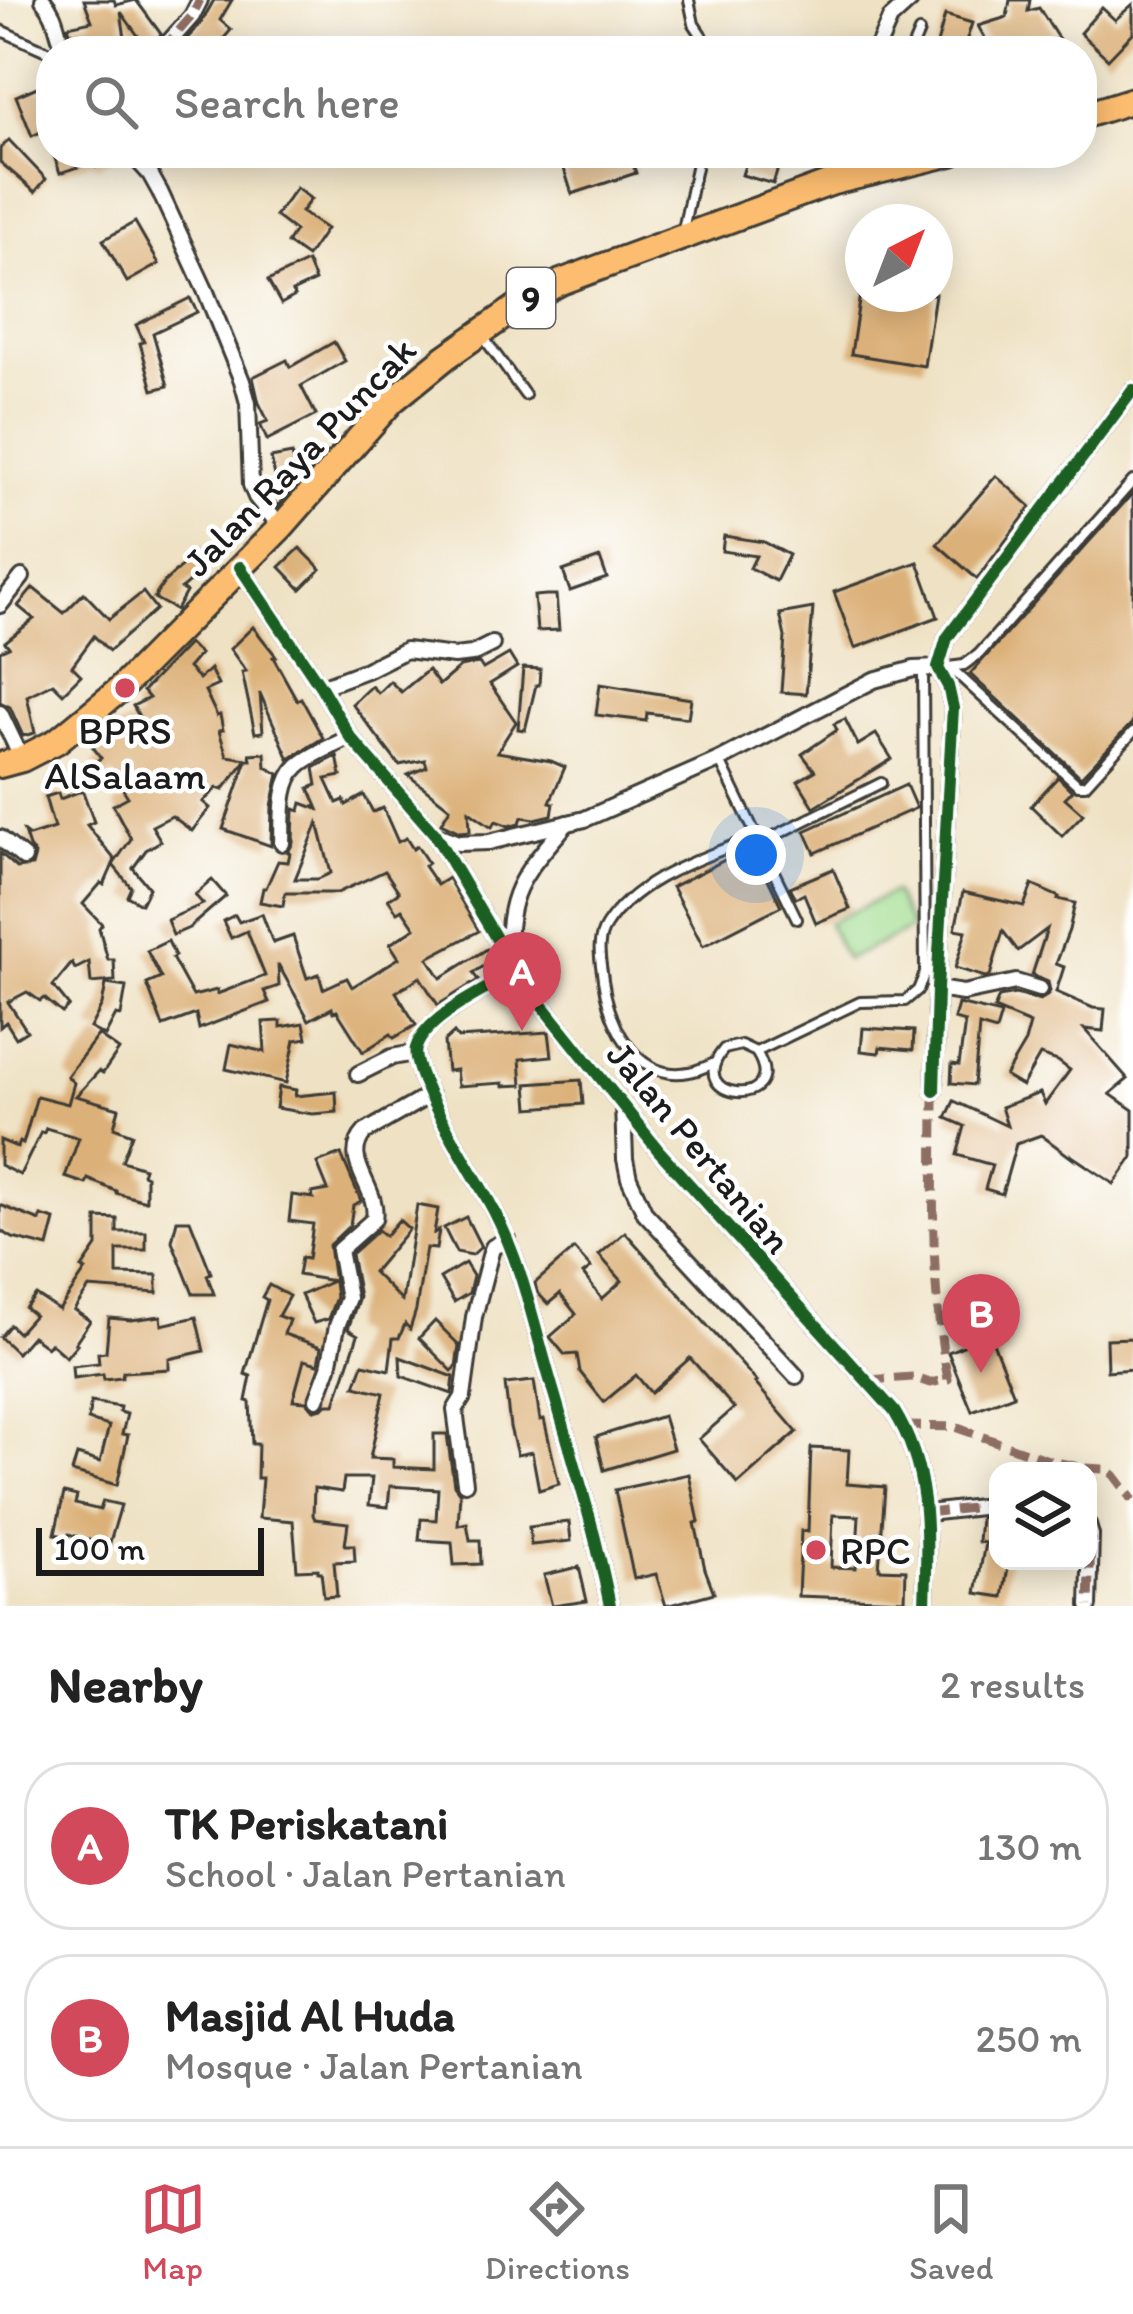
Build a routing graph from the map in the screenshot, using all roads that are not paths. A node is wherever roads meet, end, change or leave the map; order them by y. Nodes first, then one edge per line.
1 (43, 0) edge
2 (200, 0) edge
3 (688, 0) edge
4 (911, 0) edge
5 (0, 30) edge
6 (919, 32) dead end
7 (59, 36) edge
8 (174, 36) edge
9 (702, 36) edge
10 (883, 36) edge
11 (917, 36) edge
12 (36, 46) edge
13 (1133, 100) edge
14 (1097, 111) edge
15 (147, 168) edge
16 (696, 168) edge
17 (837, 168) edge
18 (866, 168) edge
19 (833, 182) junction
20 (682, 237) junction
21 (479, 332) junction
22 (1133, 390) edge
23 (525, 395) dead end
24 (1133, 481) edge
25 (281, 527) junction
26 (240, 567) junction
27 (22, 577) dead end
28 (0, 604) edge
29 (492, 644) dead end
30 (938, 668) junction
31 (321, 687) junction
32 (0, 713) edge
33 (1133, 732) edge
34 (350, 737) junction
35 (719, 760) junction
36 (11, 762) edge
37 (881, 783) dead end
38 (567, 823) junction
39 (434, 833) junction
40 (0, 838) edge
41 (758, 839) junction
42 (282, 843) dead end
43 (24, 858) dead end
44 (796, 919) dead end
45 (513, 967) junction
46 (937, 989) junction
47 (1039, 989) dead end
48 (756, 1052) junction
49 (414, 1053) junction
50 (715, 1063) junction
51 (358, 1074) dead end
52 (934, 1090) dead end
53 (430, 1095) junction
54 (623, 1106) junction
55 (508, 1239) junction
56 (796, 1376) dead end
57 (317, 1399) dead end
58 (465, 1483) dead end
59 (989, 1506) edge
60 (927, 1514) junction
61 (1091, 1570) edge
62 (610, 1606) edge
63 (925, 1606) edge
64 (1090, 1606) edge

1 - 7 street
2 - 8 street
3 - 9 lane
4 - 10 street
5 - 12 lane
6 - 11 lane
13 - 14 highway
15 - 25 street
16 - 20 lane
17 - 19 street
18 - 19 highway, Jalan Raya Puncak / 9
19 - 20 highway, Jalan Raya Puncak / 9
20 - 21 highway, Jalan Raya Puncak / 9
21 - 23 lane
21 - 25 highway, Jalan Raya Puncak / 9
22 - 30 street
24 - 30 lane
25 - 26 highway, Jalan Raya Puncak / 9
26 - 31 street, Jalan Pertanian
26 - 36 highway, Jalan Raya Puncak / 9
27 - 28 street
29 - 31 street
30 - 33 lane
30 - 35 street
30 - 46 street
30 - 48 lane
31 - 34 street, Jalan Pertanian
32 - 36 street
34 - 39 street, Jalan Pertanian
34 - 42 street
35 - 38 street
35 - 41 lane
37 - 41 lane
38 - 39 street
38 - 45 street
39 - 45 street, Jalan Pertanian
40 - 43 street
41 - 44 lane
41 - 50 lane
45 - 49 street
45 - 54 street, Jalan Pertanian
46 - 47 street
46 - 52 street
48 - 50 lane
48 - 50 lane
49 - 51 street
49 - 53 street
53 - 55 street
53 - 57 street
54 - 56 street
54 - 60 street, Jalan Pertanian
55 - 58 street
55 - 62 street
59 - 60 street
60 - 63 street, Jalan Pertanian
61 - 64 street

